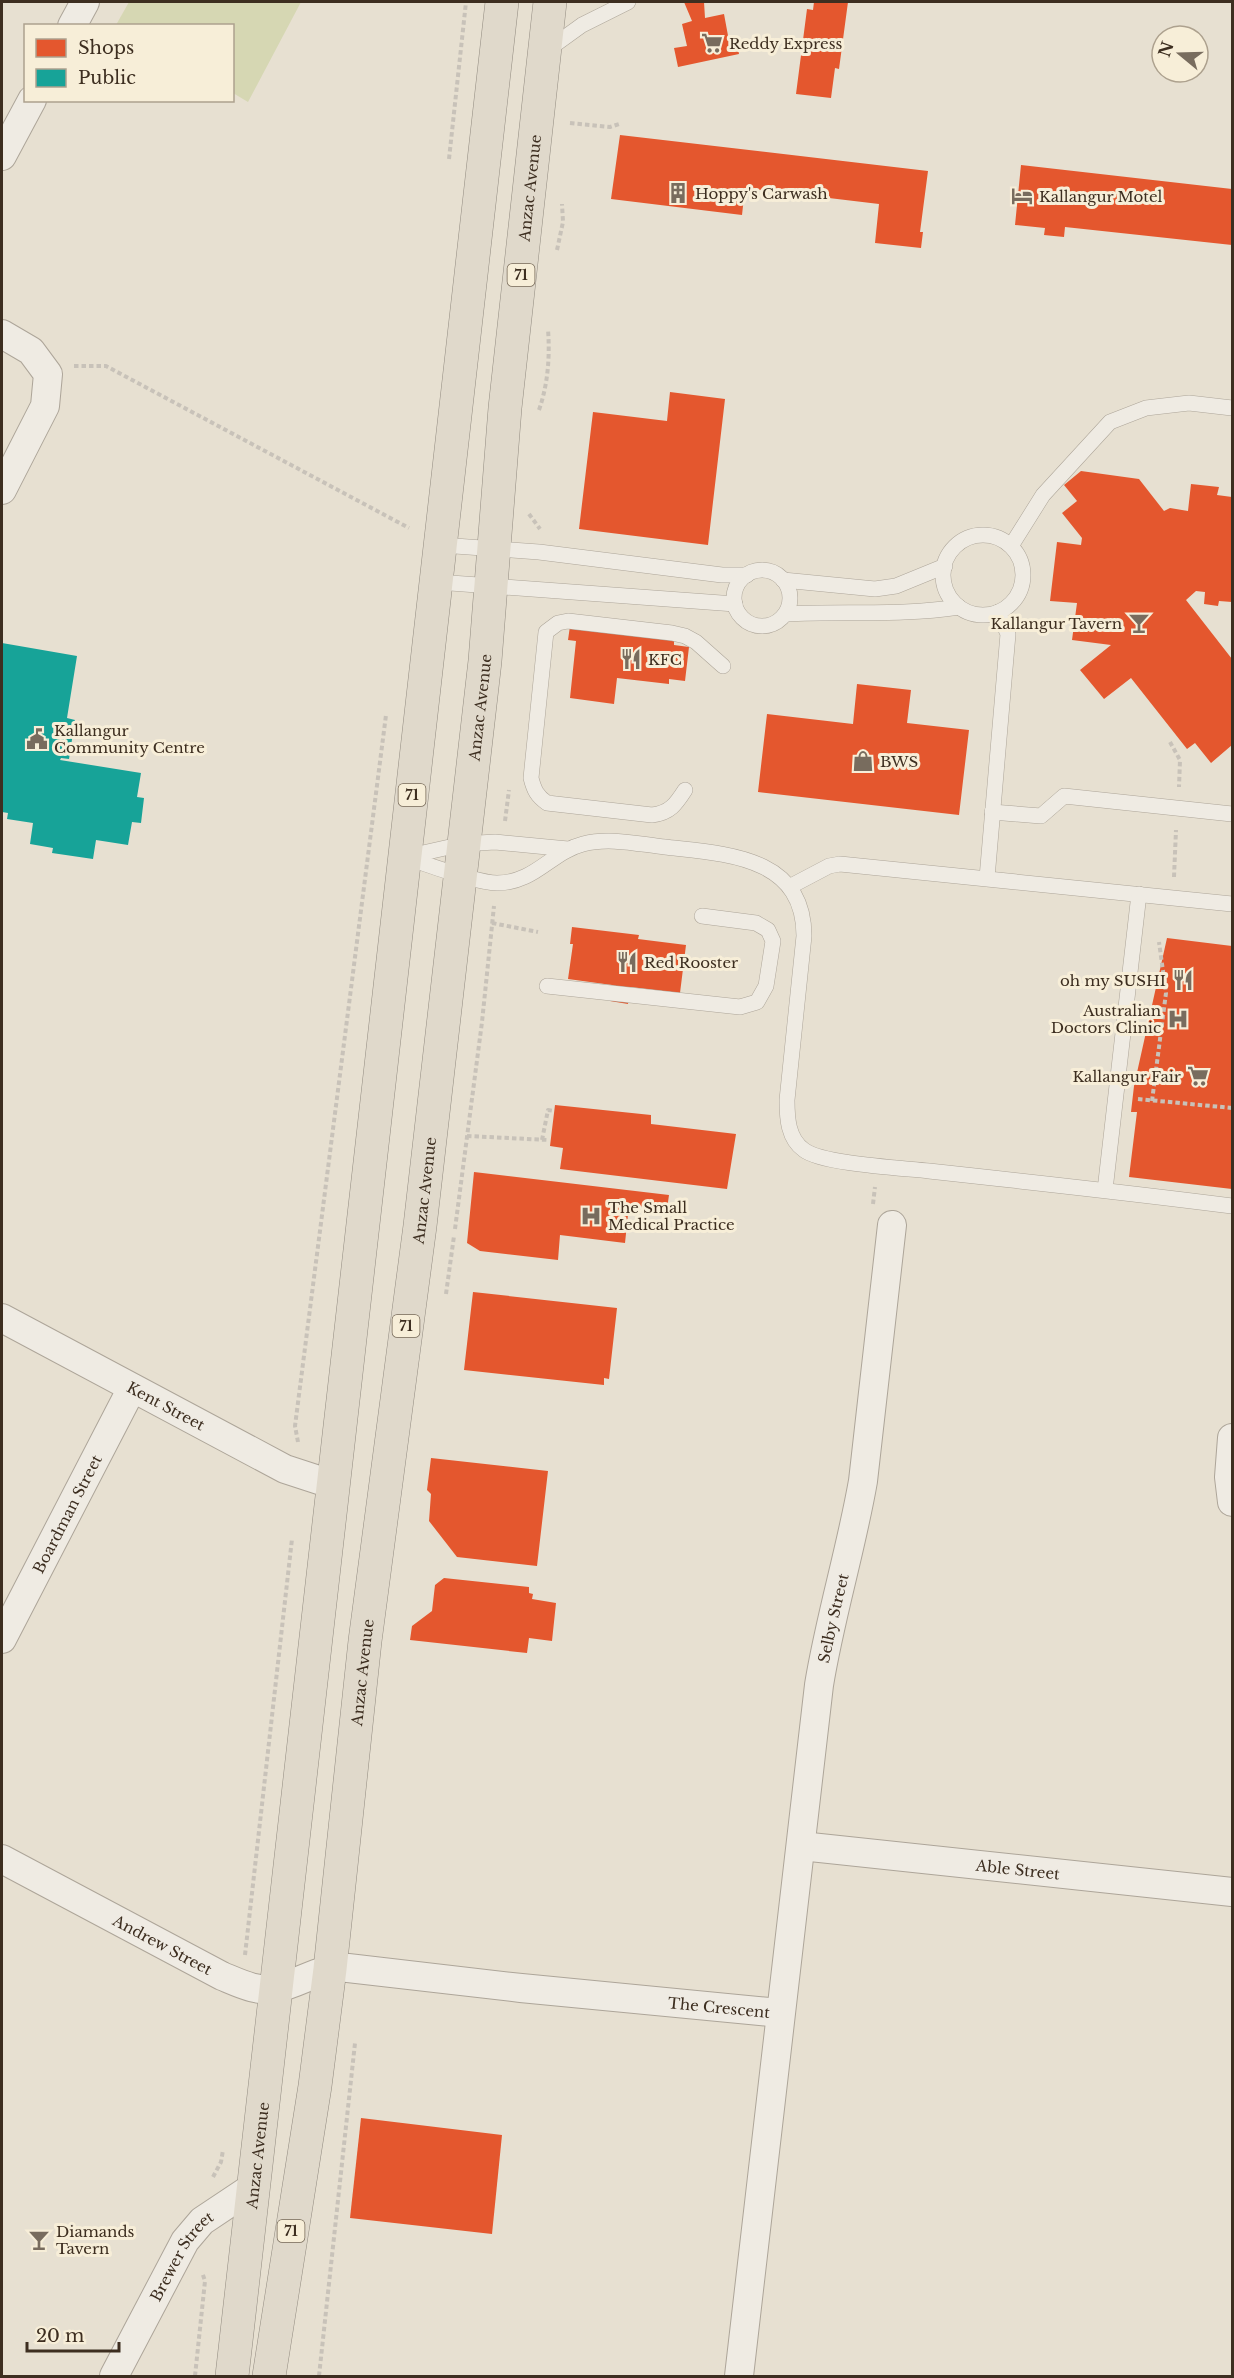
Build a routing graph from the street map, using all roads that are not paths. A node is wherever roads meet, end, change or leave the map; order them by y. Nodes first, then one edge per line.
1 (85, 2) edge
2 (502, 2) edge
3 (550, 2) edge
4 (628, 2) edge
5 (73, 24) edge
6 (545, 52) junction
7 (31, 102) edge
8 (2, 156) edge
9 (2, 334) edge
10 (1233, 408) edge
11 (2, 490) edge
12 (441, 545) junction
13 (1011, 546) junction
14 (495, 549) junction
15 (945, 566) junction
16 (747, 575) junction
17 (783, 580) junction
18 (437, 582) junction
19 (492, 585) junction
20 (735, 604) junction
21 (959, 607) junction
22 (998, 612) junction
23 (786, 614) junction
24 (723, 666) dead end
25 (685, 790) dead end
26 (992, 812) junction
27 (1233, 814) edge
28 (568, 849) junction
29 (405, 857) junction
30 (462, 859) junction
31 (987, 878) junction
32 (790, 886) junction
33 (1139, 894) junction
34 (1233, 904) edge
35 (702, 916) dead end
36 (547, 986) dead end
37 (1105, 1190) junction
38 (1233, 1206) edge
39 (892, 1225) dead end
40 (2, 1318) edge
41 (132, 1389) junction
42 (1233, 1438) edge
43 (334, 1485) junction
44 (1233, 1502) edge
45 (2, 1639) edge
46 (801, 1846) junction
47 (2, 1859) edge
48 (1233, 1892) edge
49 (330, 1969) junction
50 (276, 1989) junction
51 (780, 2013) junction
52 (253, 2187) junction
53 (114, 2376) edge
54 (232, 2376) edge
55 (269, 2376) edge
56 (739, 2376) edge

1 - 5 street
2 - 12 highway, Anzac Avenue / 71
3 - 6 highway, Anzac Avenue / 71
4 - 6 lane
6 - 14 highway, Anzac Avenue / 71
7 - 8 street
9 - 11 street
10 - 13 lane
12 - 14 lane
12 - 18 highway, Anzac Avenue / 71
13 - 15 lane
13 - 22 lane
14 - 16 lane
14 - 19 highway, Anzac Avenue / 71
15 - 17 lane
15 - 21 lane
16 - 17 lane
16 - 20 lane
17 - 23 lane
18 - 19 lane
18 - 29 highway, Anzac Avenue / 71
19 - 20 lane
19 - 30 highway, Anzac Avenue / 71
20 - 23 lane
21 - 22 lane
21 - 23 lane
22 - 26 lane
24 - 25 lane
26 - 27 lane
26 - 31 lane
28 - 30 lane
28 - 30 lane
28 - 32 lane
29 - 30 lane
29 - 30 lane
29 - 43 highway, Anzac Avenue / 71
30 - 49 highway, Anzac Avenue / 71
31 - 32 lane
31 - 33 lane
32 - 37 lane
33 - 34 lane
33 - 37 lane
35 - 36 lane
37 - 38 lane
39 - 46 street, Selby Street
40 - 41 street, Kent Street
41 - 43 street, Kent Street
41 - 45 street, Boardman Street
42 - 44 street
43 - 50 highway, Anzac Avenue / 71
46 - 48 street, Able Street
46 - 51 street, Selby Street
47 - 50 street, Andrew Street
49 - 50 street, Andrew Street
49 - 51 street, The Crescent
49 - 55 highway, Anzac Avenue / 71
50 - 52 highway, Anzac Avenue / 71
51 - 56 street, The Crescent
52 - 53 street, Brewer Street
52 - 54 highway, Anzac Avenue / 71

